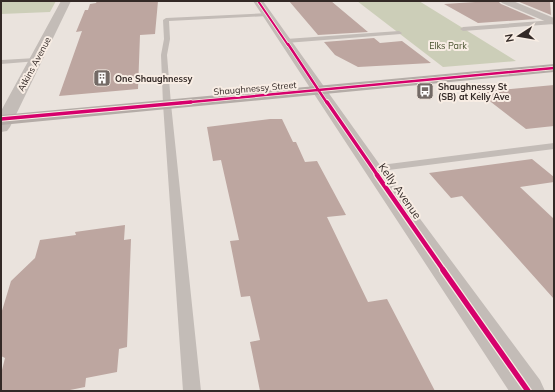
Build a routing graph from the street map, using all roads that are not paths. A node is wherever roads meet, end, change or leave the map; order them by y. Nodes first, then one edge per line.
1 (66, 1) edge
2 (505, 1) edge
3 (263, 7) edge
4 (554, 22) edge
5 (463, 29) dead end
6 (399, 33) dead end
7 (286, 41) junction
8 (36, 60) junction
9 (1, 62) edge
10 (554, 68) edge
11 (320, 90) junction
12 (167, 104) junction
13 (2, 122) edge
14 (554, 146) edge
15 (542, 147) junction
16 (554, 156) edge
17 (373, 169) junction
18 (192, 391) edge
19 (528, 391) edge

1 - 8 street, Atkins Avenue
2 - 4 street
3 - 7 street, Kelly Avenue
3 - 12 lane
4 - 5 lane
6 - 7 lane
7 - 11 street, Kelly Avenue
8 - 9 lane
8 - 13 street, Atkins Avenue
10 - 11 main road, Shaughnessy Street
11 - 12 main road, Shaughnessy Street
11 - 17 street, Kelly Avenue
12 - 13 main road, Shaughnessy Street
12 - 18 lane
14 - 15 lane
15 - 16 lane
15 - 17 lane
17 - 19 street, Kelly Avenue

